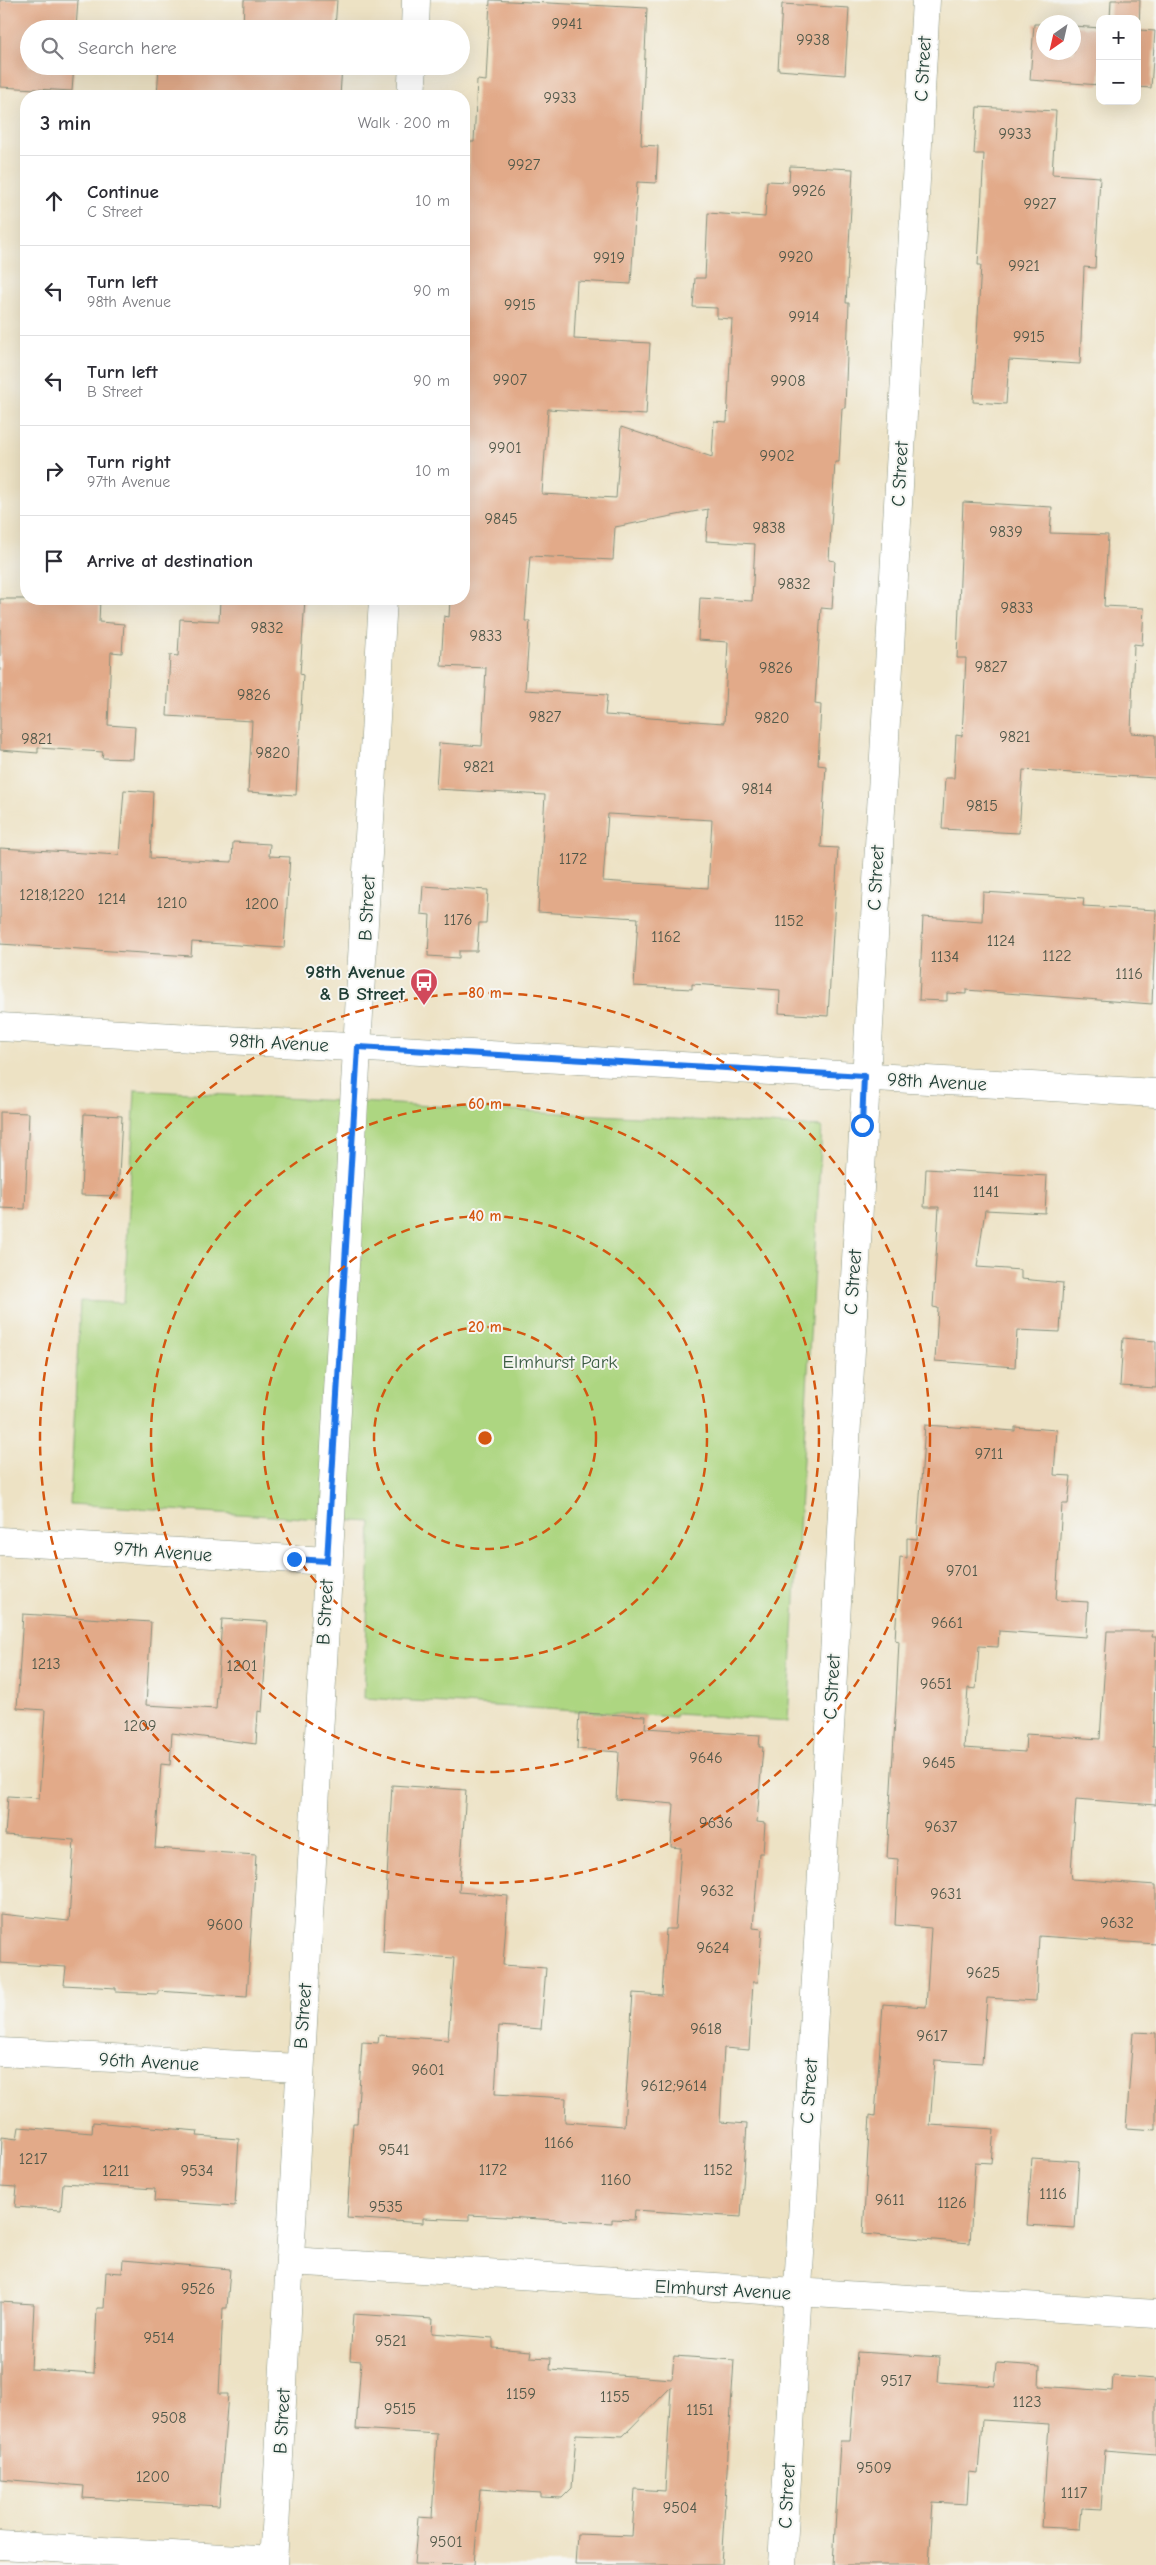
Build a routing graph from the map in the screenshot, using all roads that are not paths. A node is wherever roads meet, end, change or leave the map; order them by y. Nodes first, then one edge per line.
1 (416, 0) edge
2 (926, 0) edge
3 (415, 20) edge
4 (412, 75) edge
5 (411, 90) edge
6 (382, 605) edge
7 (0, 1026) edge
8 (358, 1047) junction
9 (864, 1076) junction
10 (1156, 1093) edge
11 (0, 1541) edge
12 (327, 1561) junction
13 (0, 2052) edge
14 (298, 2068) junction
15 (290, 2261) junction
16 (796, 2293) junction
17 (1156, 2314) edge
18 (0, 2545) edge
19 (273, 2563) edge
20 (782, 2565) edge

1 - 3 street
2 - 9 street, C Street
4 - 5 street
6 - 8 street, B Street
7 - 8 street, 98th Avenue
8 - 9 street, 98th Avenue
8 - 12 street, B Street
9 - 10 street, 98th Avenue
9 - 16 street, C Street
11 - 12 street, 97th Avenue
12 - 14 street, B Street
13 - 14 street, 96th Avenue
14 - 15 street, B Street
15 - 16 street, Elmhurst Avenue
15 - 19 street, B Street
16 - 17 street, Elmhurst Avenue
16 - 20 street, C Street
18 - 19 street

